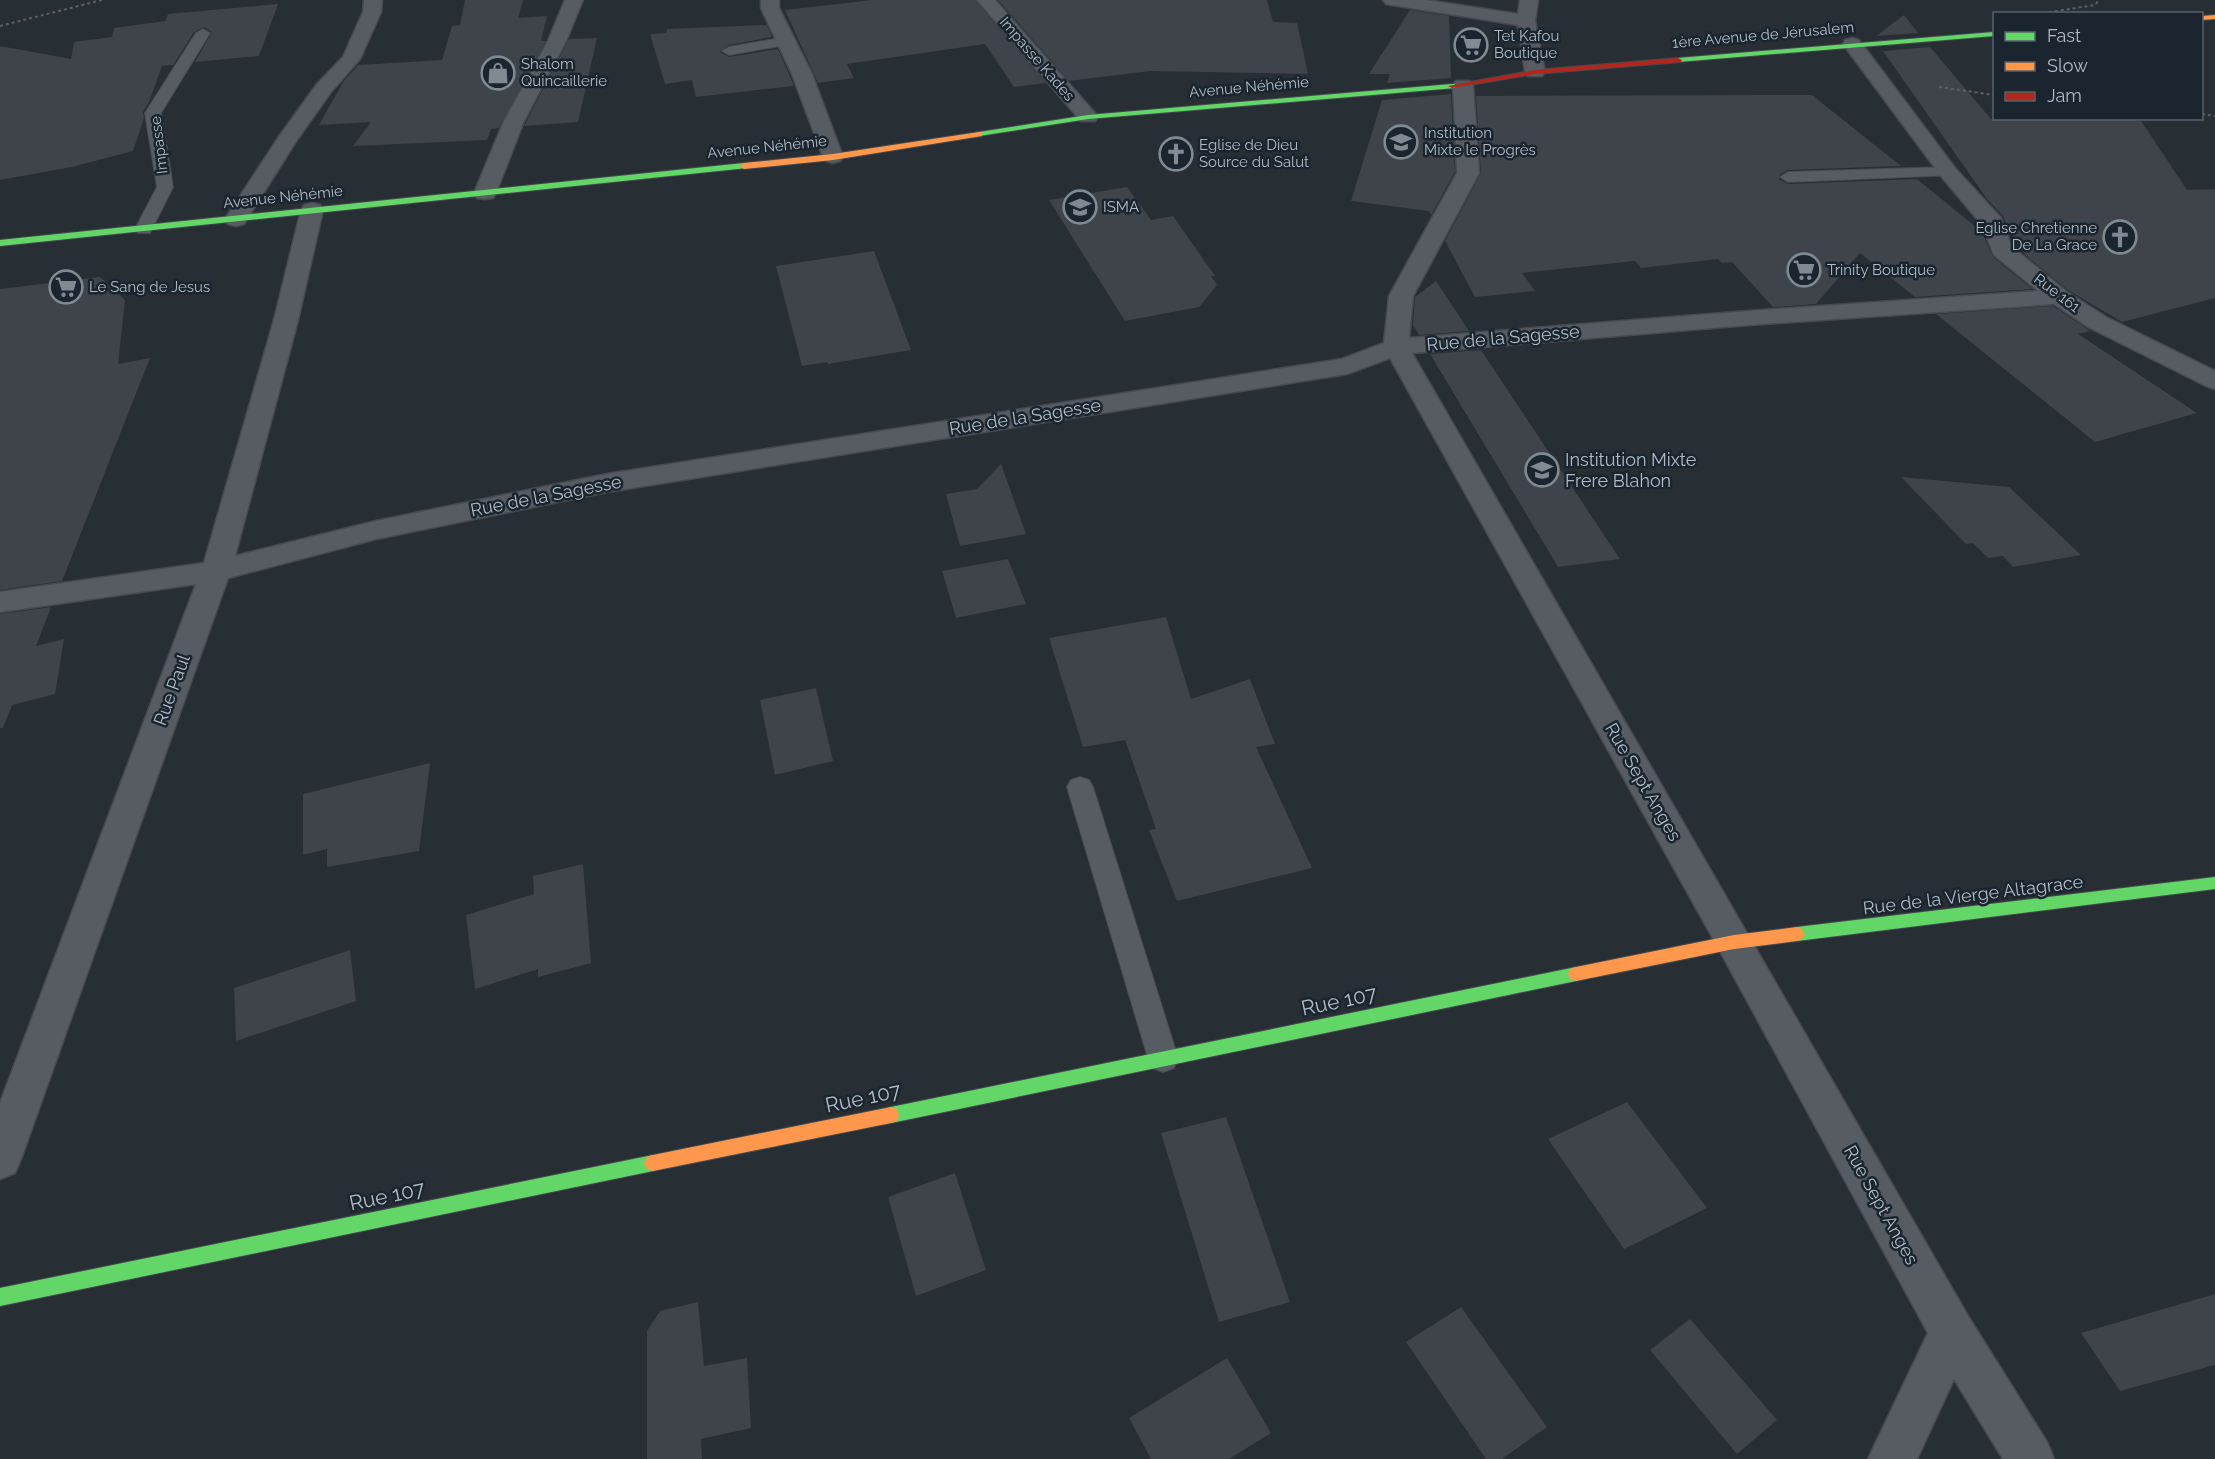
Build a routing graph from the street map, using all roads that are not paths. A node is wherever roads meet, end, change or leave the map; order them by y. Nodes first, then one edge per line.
1 (373, 0) edge
2 (574, 0) edge
3 (770, 0) edge
4 (986, 0) edge
5 (1392, 0) edge
6 (1529, 0) edge
7 (1526, 21) junction
8 (203, 33) dead end
9 (1993, 34) edge
10 (786, 41) junction
11 (1852, 44) junction
12 (729, 51) dead end
13 (1535, 72) junction
14 (1463, 85) junction
15 (1088, 117) junction
16 (833, 157) junction
17 (1948, 172) junction
18 (1788, 177) dead end
19 (485, 193) junction
20 (312, 210) junction
21 (237, 219) junction
22 (144, 229) junction
23 (0, 243) edge
24 (2059, 297) junction
25 (1396, 347) junction
26 (2215, 381) edge
27 (216, 571) junction
28 (0, 602) edge
29 (1080, 787) dead end
30 (2215, 883) edge
31 (1734, 942) junction
32 (1163, 1058) junction
33 (0, 1160) edge
34 (0, 1297) edge
35 (1952, 1332) junction
36 (1892, 1459) edge
37 (2030, 1459) edge

1 - 21 street
2 - 19 street
3 - 10 street
4 - 15 street, Impasse Kades
5 - 7 street
6 - 7 street
7 - 13 street
8 - 22 lane, Impasse
9 - 11 street, 1ère Avenue de Jérusalem
10 - 12 lane
10 - 16 street
11 - 13 street, 1ère Avenue de Jérusalem
11 - 17 street, Rue 161
13 - 14 street, Avenue Néhémie
14 - 15 street, Avenue Néhémie
14 - 25 street
15 - 16 street, Avenue Néhémie
16 - 19 street, Avenue Néhémie
17 - 18 lane
17 - 24 street, Rue 161
19 - 20 street, Avenue Néhémie
20 - 21 street, Avenue Néhémie
20 - 27 street, Rue Paul
21 - 22 street, Avenue Néhémie
22 - 23 street, Avenue Néhémie
24 - 25 street, Rue de la Sagesse
24 - 26 street, Rue 161
25 - 27 street, Rue de la Sagesse
25 - 31 street, Rue Sept Anges
27 - 28 street, Rue de la Sagesse
27 - 33 street, Rue Paul
29 - 32 lane
30 - 31 street, Rue de la Vierge Altagrace
31 - 32 street, Rue 107
31 - 35 street, Rue Sept Anges
32 - 34 street, Rue 107
35 - 36 street
35 - 37 street, Rue Sept Anges

